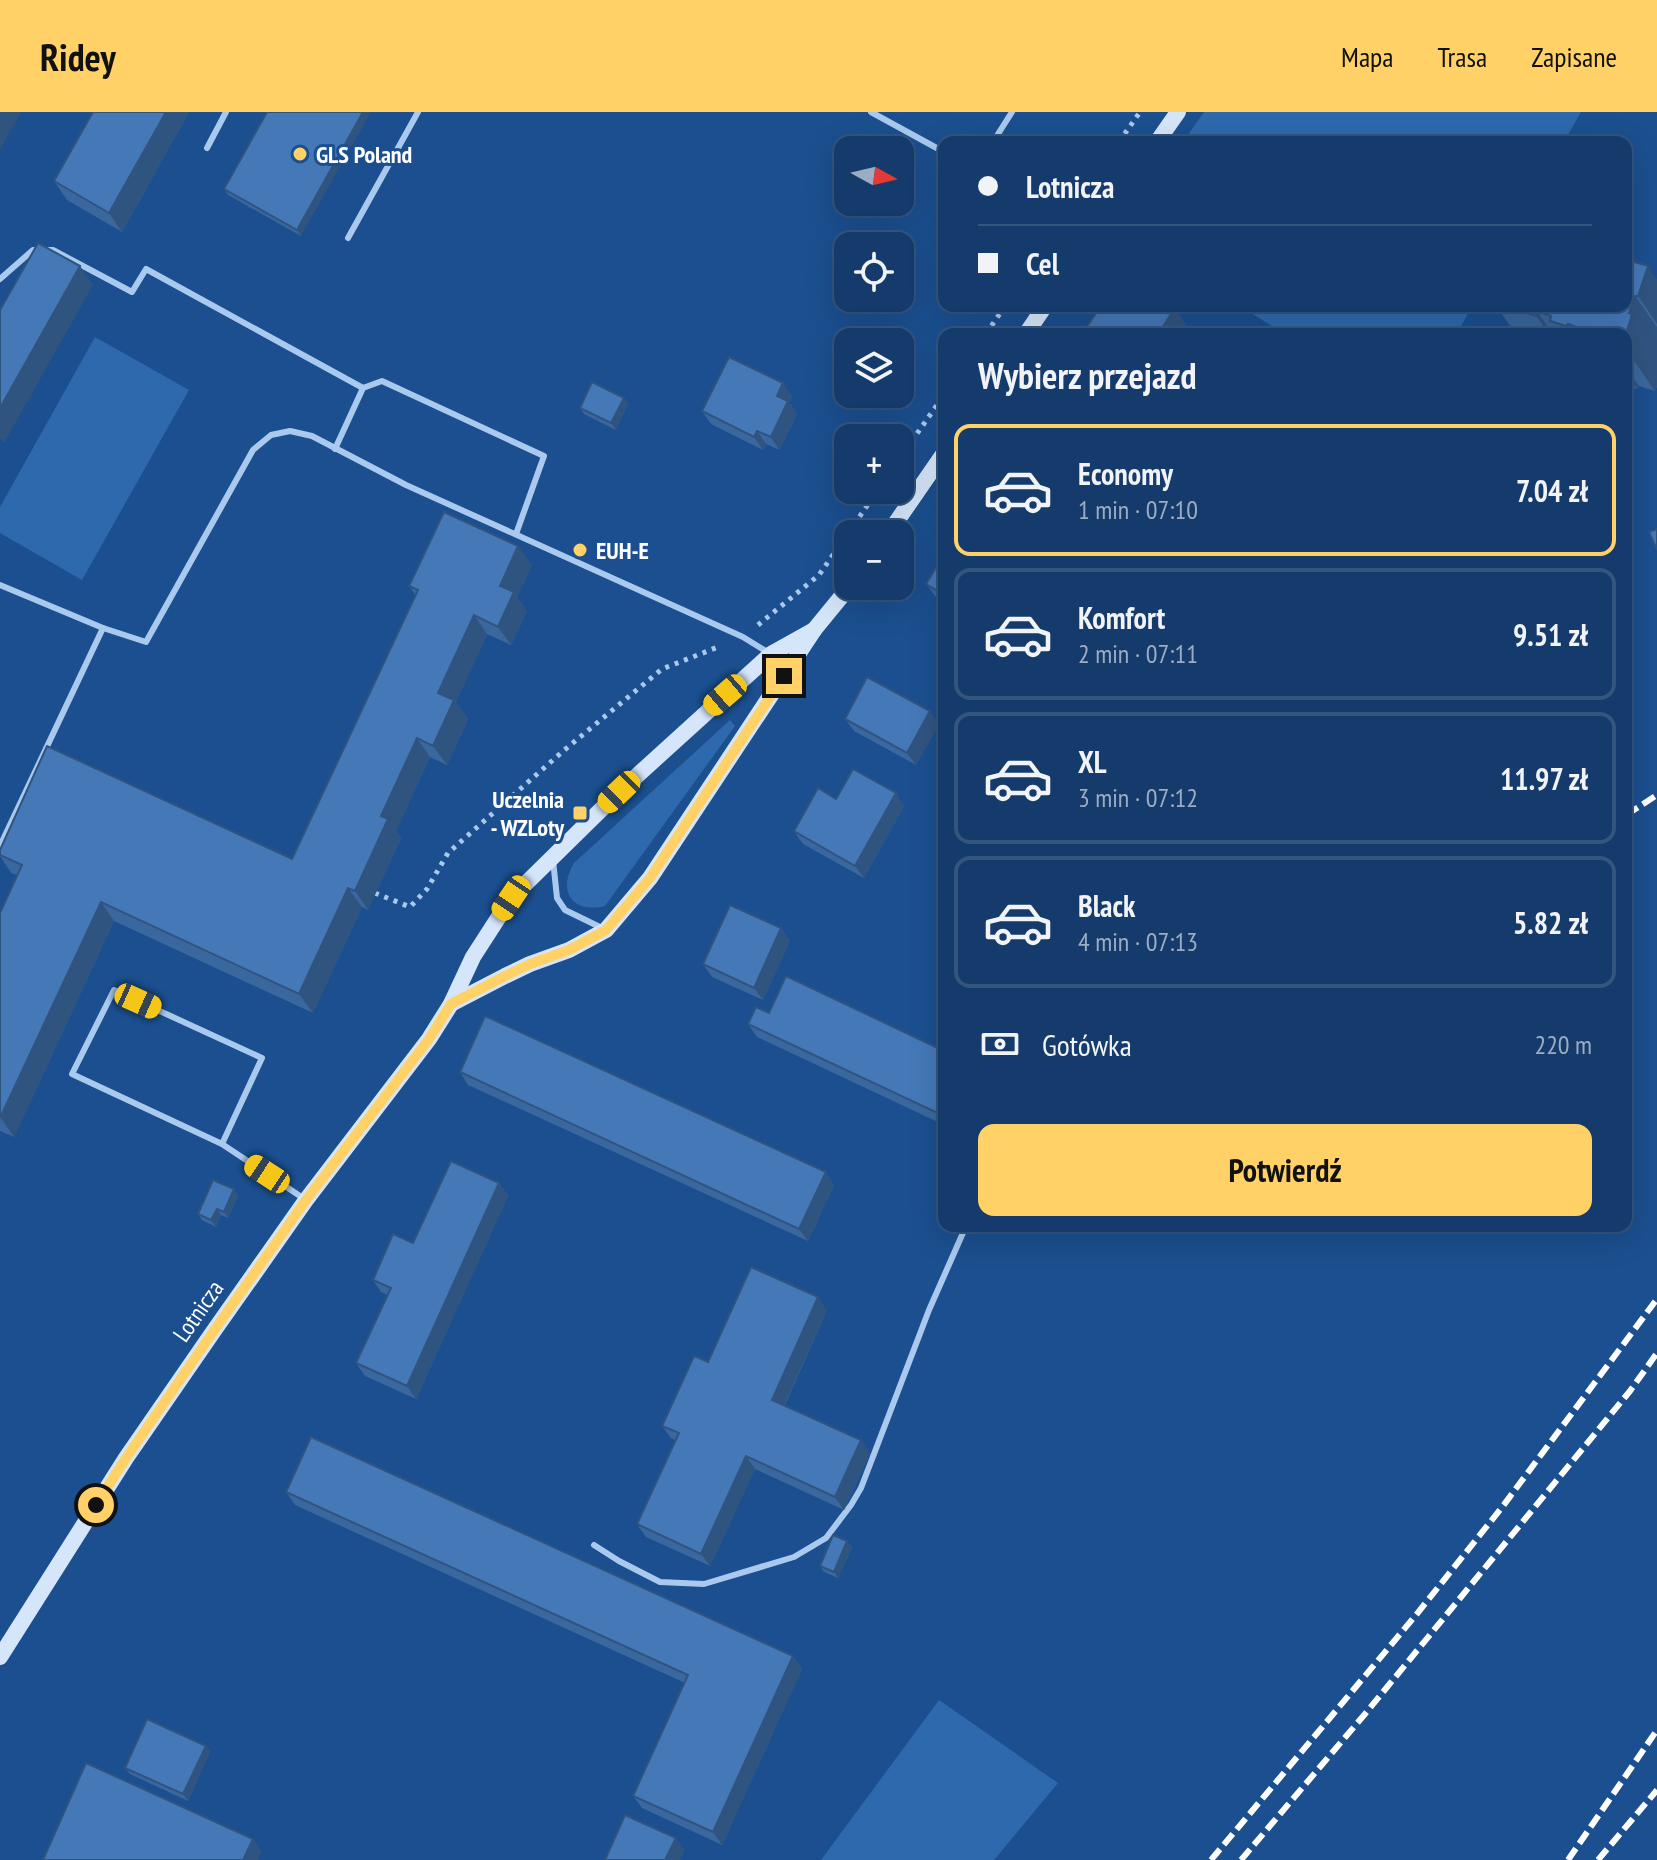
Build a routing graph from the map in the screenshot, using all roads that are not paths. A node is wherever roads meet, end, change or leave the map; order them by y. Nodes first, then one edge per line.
1 (226, 112) edge
2 (418, 112) edge
3 (871, 112) edge
4 (1012, 112) edge
5 (1174, 113) edge
6 (997, 136) edge
7 (1161, 136) edge
8 (207, 148) dead end
9 (938, 149) edge
10 (348, 238) dead end
11 (0, 279) edge
12 (363, 388) junction
13 (335, 449) junction
14 (938, 463) edge
15 (898, 520) edge
16 (516, 534) junction
17 (0, 585) edge
18 (839, 600) edge
19 (103, 628) junction
20 (814, 630) junction
21 (771, 654) junction
22 (0, 846) edge
23 (552, 857) junction
24 (606, 930) junction
25 (451, 1004) junction
26 (222, 1144) junction
27 (306, 1200) junction
28 (963, 1232) edge
29 (594, 1545) dead end
30 (0, 1657) edge

1 - 8 lane
2 - 10 lane
3 - 9 lane
4 - 6 lane
5 - 7 street
11 - 12 lane
12 - 13 lane
12 - 16 lane
13 - 16 lane
13 - 19 lane
14 - 15 street
16 - 21 lane
17 - 19 lane
18 - 20 street
19 - 22 lane
20 - 21 street, Lotnicza
20 - 24 street
21 - 23 street, Lotnicza
23 - 24 lane
23 - 25 street, Lotnicza
24 - 25 street
25 - 27 street, Lotnicza
26 - 26 lane
26 - 27 lane
27 - 30 street, Lotnicza
28 - 29 lane

